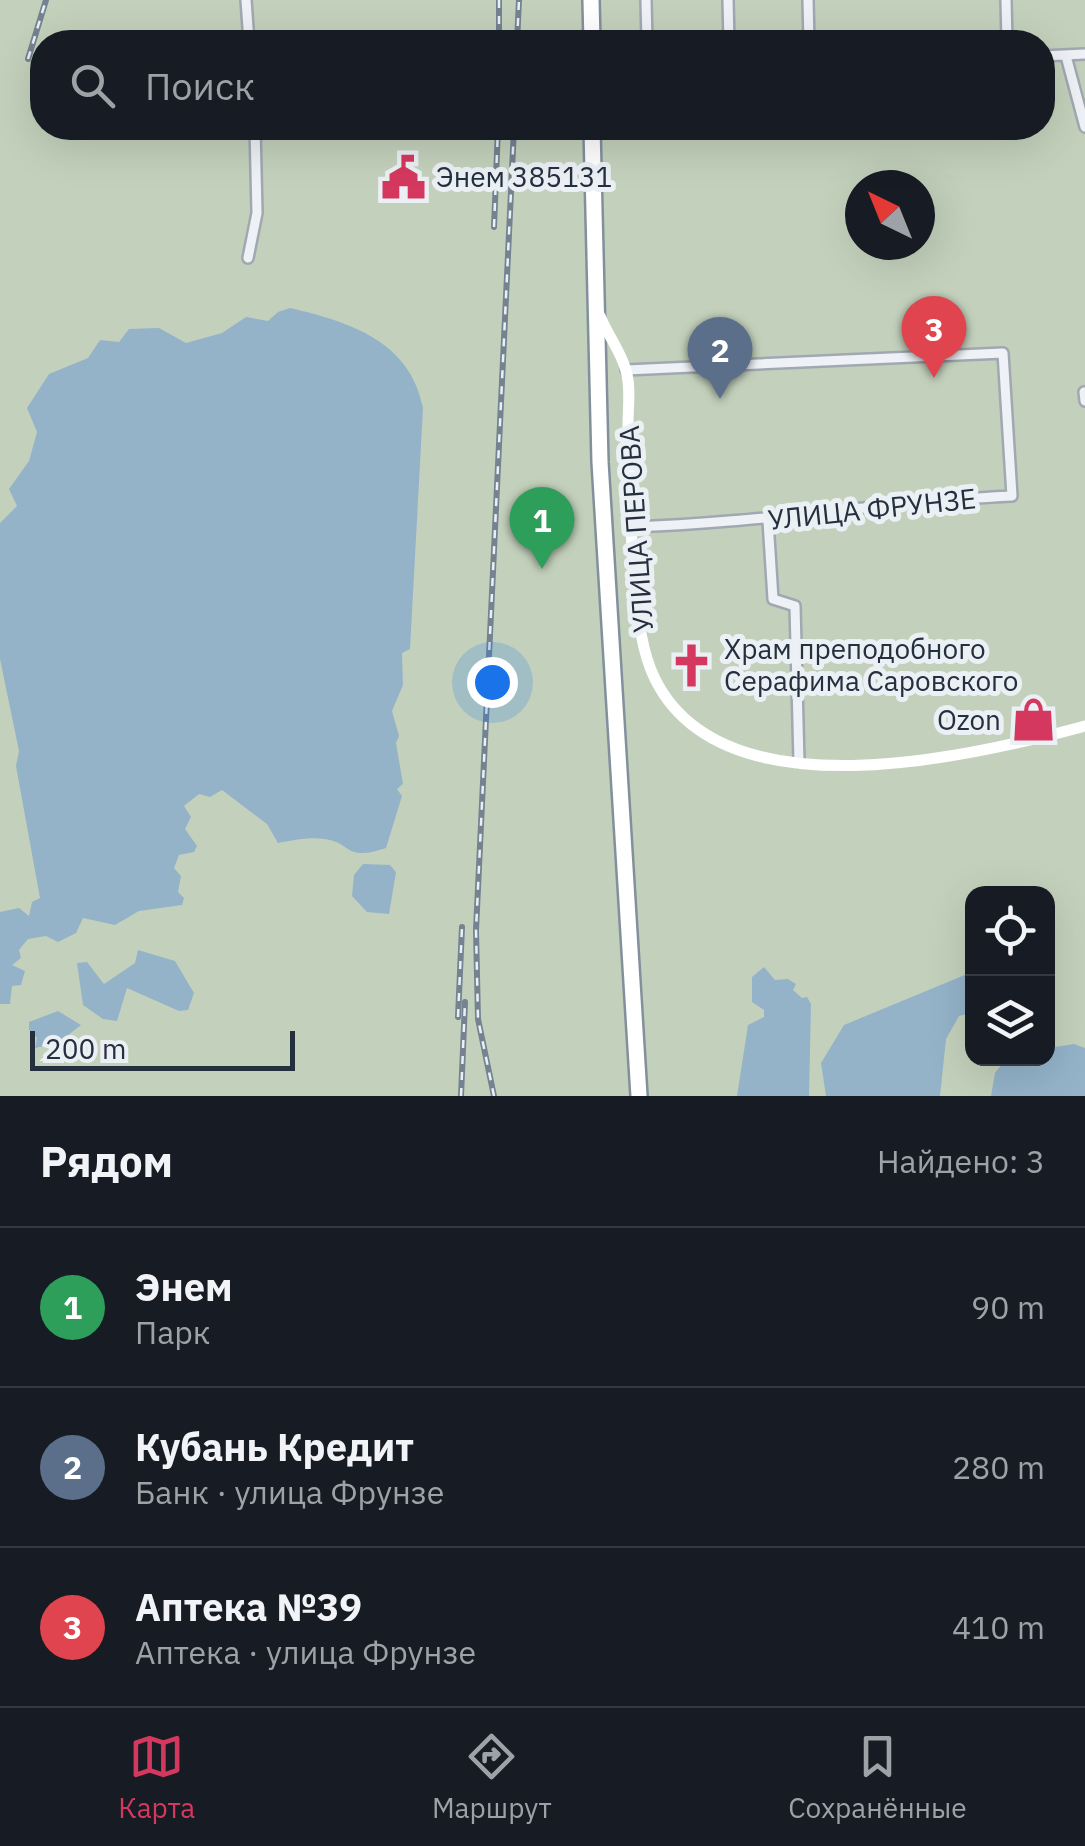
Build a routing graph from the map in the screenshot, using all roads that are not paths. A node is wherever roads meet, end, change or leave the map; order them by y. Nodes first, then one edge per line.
1 (246, 0) edge
2 (591, 0) edge
3 (646, 0) edge
4 (728, 0) edge
5 (808, 0) edge
6 (1006, 0) edge
7 (248, 30) edge
8 (592, 30) edge
9 (646, 30) edge
10 (729, 30) edge
11 (809, 30) edge
12 (1006, 30) edge
13 (1085, 54) edge
14 (1055, 56) edge
15 (1066, 56) junction
16 (1085, 127) edge
17 (255, 140) edge
18 (592, 140) edge
19 (248, 258) dead end
20 (594, 300) junction
21 (626, 370) junction
22 (1084, 392) edge
23 (1085, 401) edge
24 (768, 521) junction
25 (631, 527) junction
26 (1085, 726) edge
27 (799, 762) junction
28 (639, 1096) edge

1 - 7 street
2 - 8 highway
3 - 9 street
4 - 10 street
5 - 11 street
6 - 12 street
13 - 15 street
14 - 15 street
15 - 16 street
17 - 19 street
18 - 20 highway, УЛИЦА ПЕРОВА
20 - 21 street, УЛИЦА ПЕРОВА
20 - 28 highway, УЛИЦА ПЕРОВА
21 - 24 street, УЛИЦА ФРУНЗЕ
21 - 25 street, УЛИЦА ПЕРОВА
22 - 23 street
24 - 25 street, УЛИЦА ФРУНЗЕ
24 - 27 street
25 - 27 street, УЛИЦА ПЕРОВА
26 - 27 street, УЛИЦА ПЕРОВА

